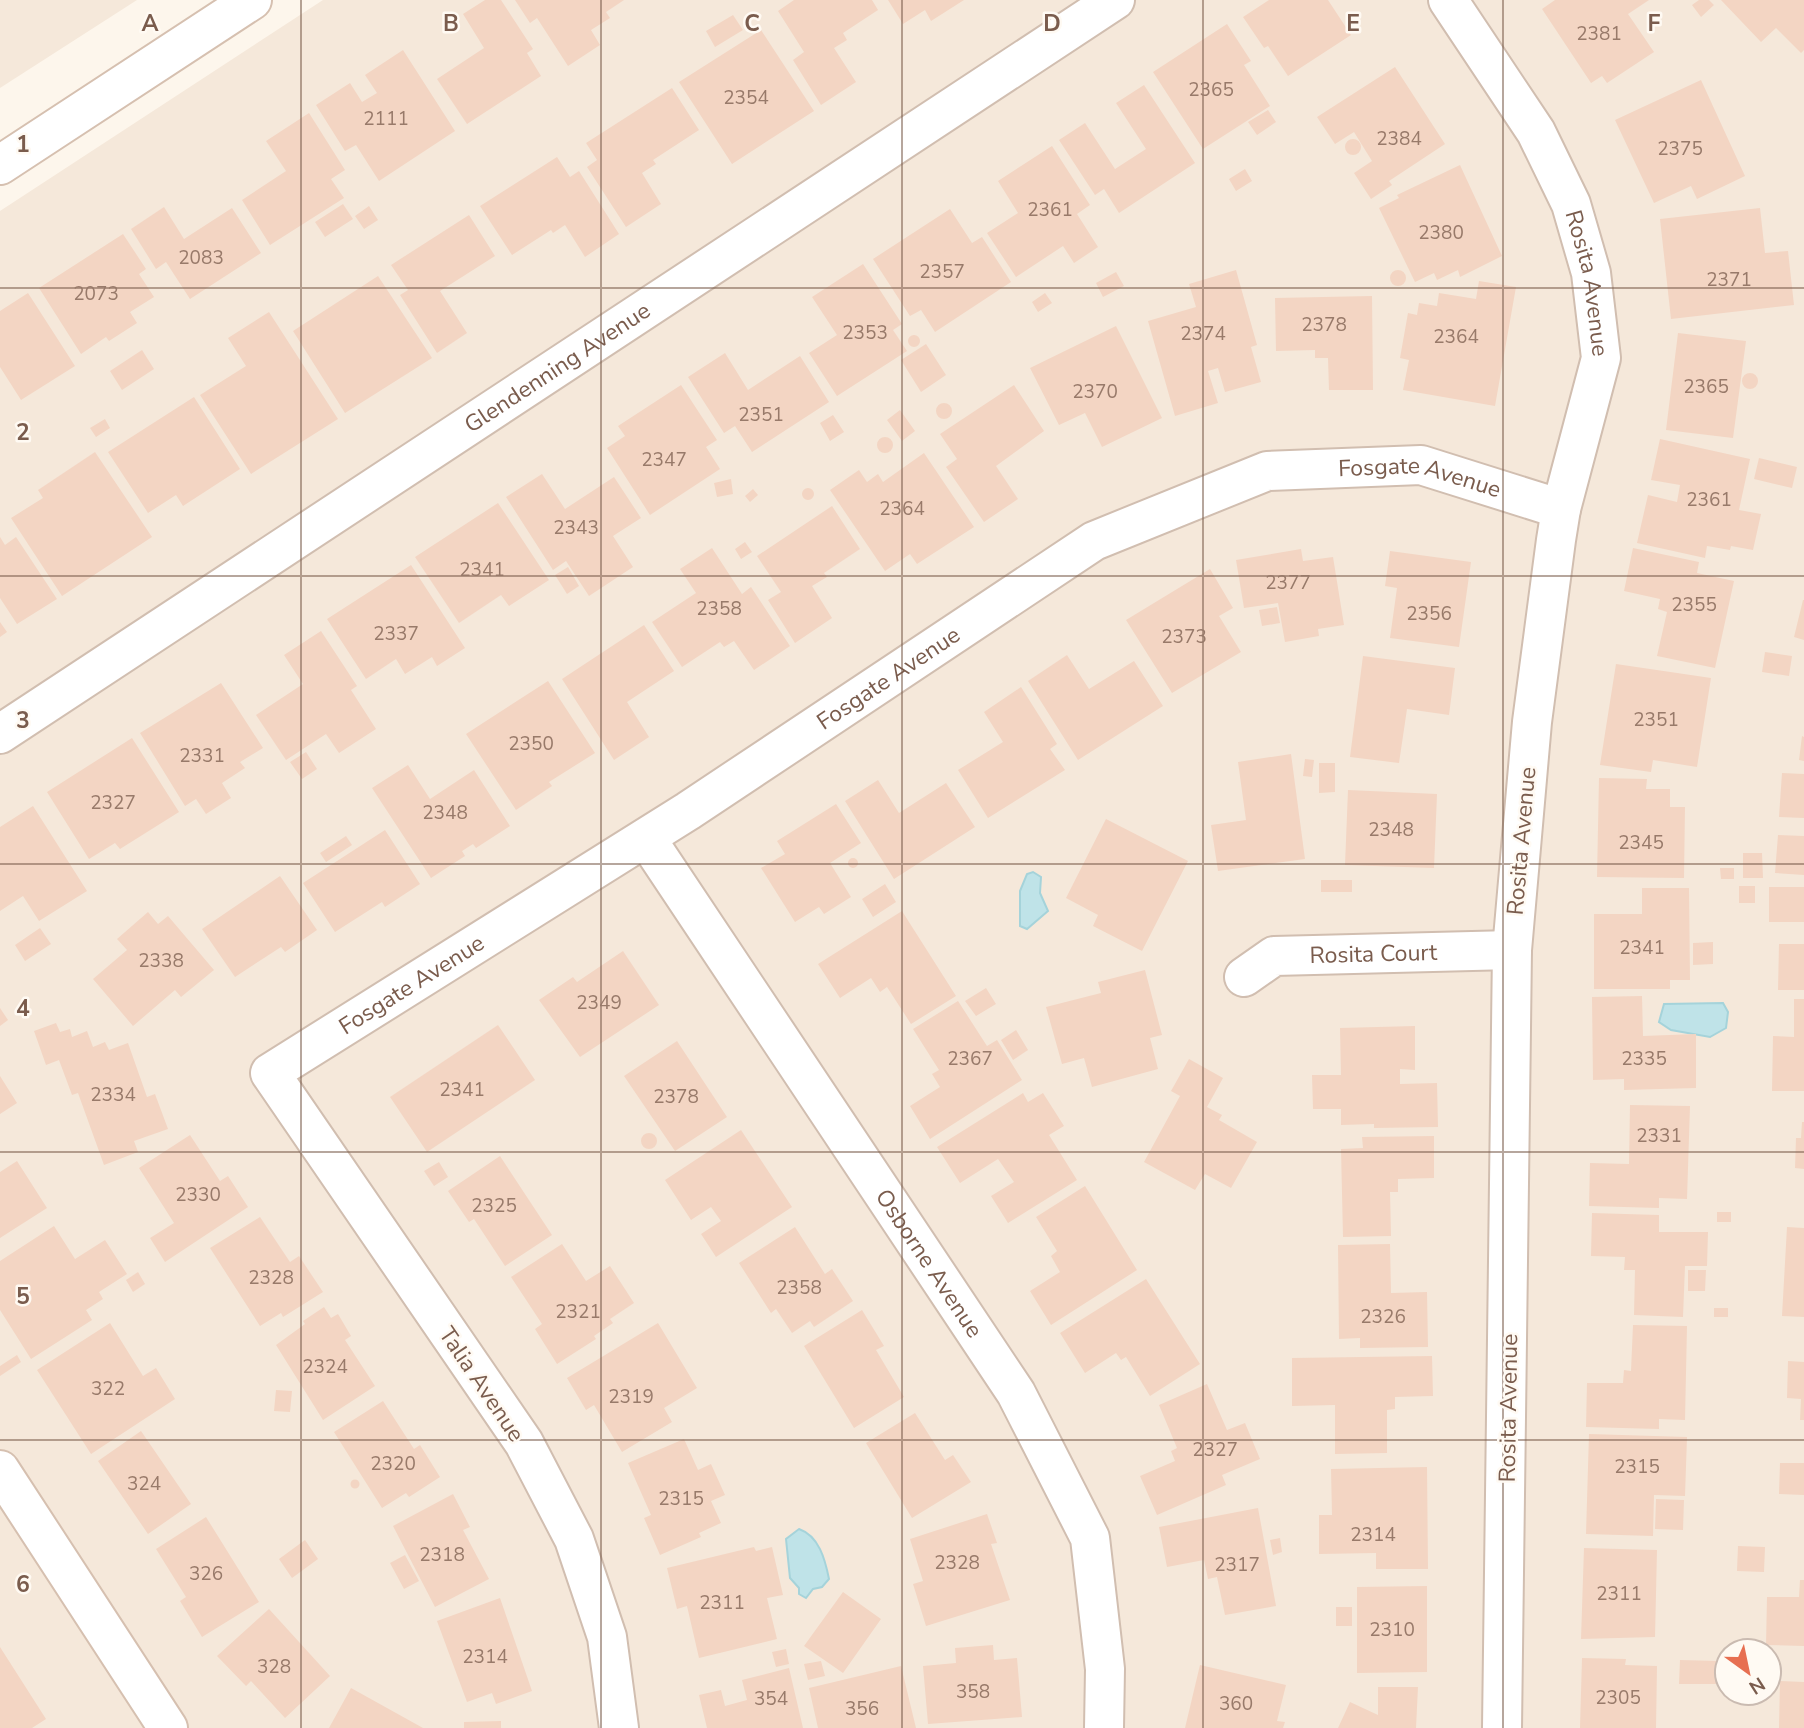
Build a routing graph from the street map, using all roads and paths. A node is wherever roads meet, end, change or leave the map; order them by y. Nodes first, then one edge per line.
1 (252, 0) edge
2 (1115, 0) edge
3 (1448, 0) edge
4 (0, 164) edge
5 (1561, 509) junction
6 (0, 734) edge
7 (646, 838) junction
8 (1512, 950) junction
9 (1244, 977) dead end
10 (270, 1073) joint
11 (0, 1470) edge
12 (168, 1728) edge
13 (619, 1728) edge
14 (1104, 1728) edge
15 (1502, 1728) edge

1 - 4 street
2 - 6 street, Glendenning Avenue
3 - 5 street, Rosita Avenue
5 - 7 street, Fosgate Avenue
5 - 8 street, Rosita Avenue
7 - 10 street, Fosgate Avenue
7 - 14 street, Osborne Avenue
8 - 9 street, Rosita Court
8 - 15 street, Rosita Avenue
10 - 13 street, Talia Avenue
11 - 12 street

